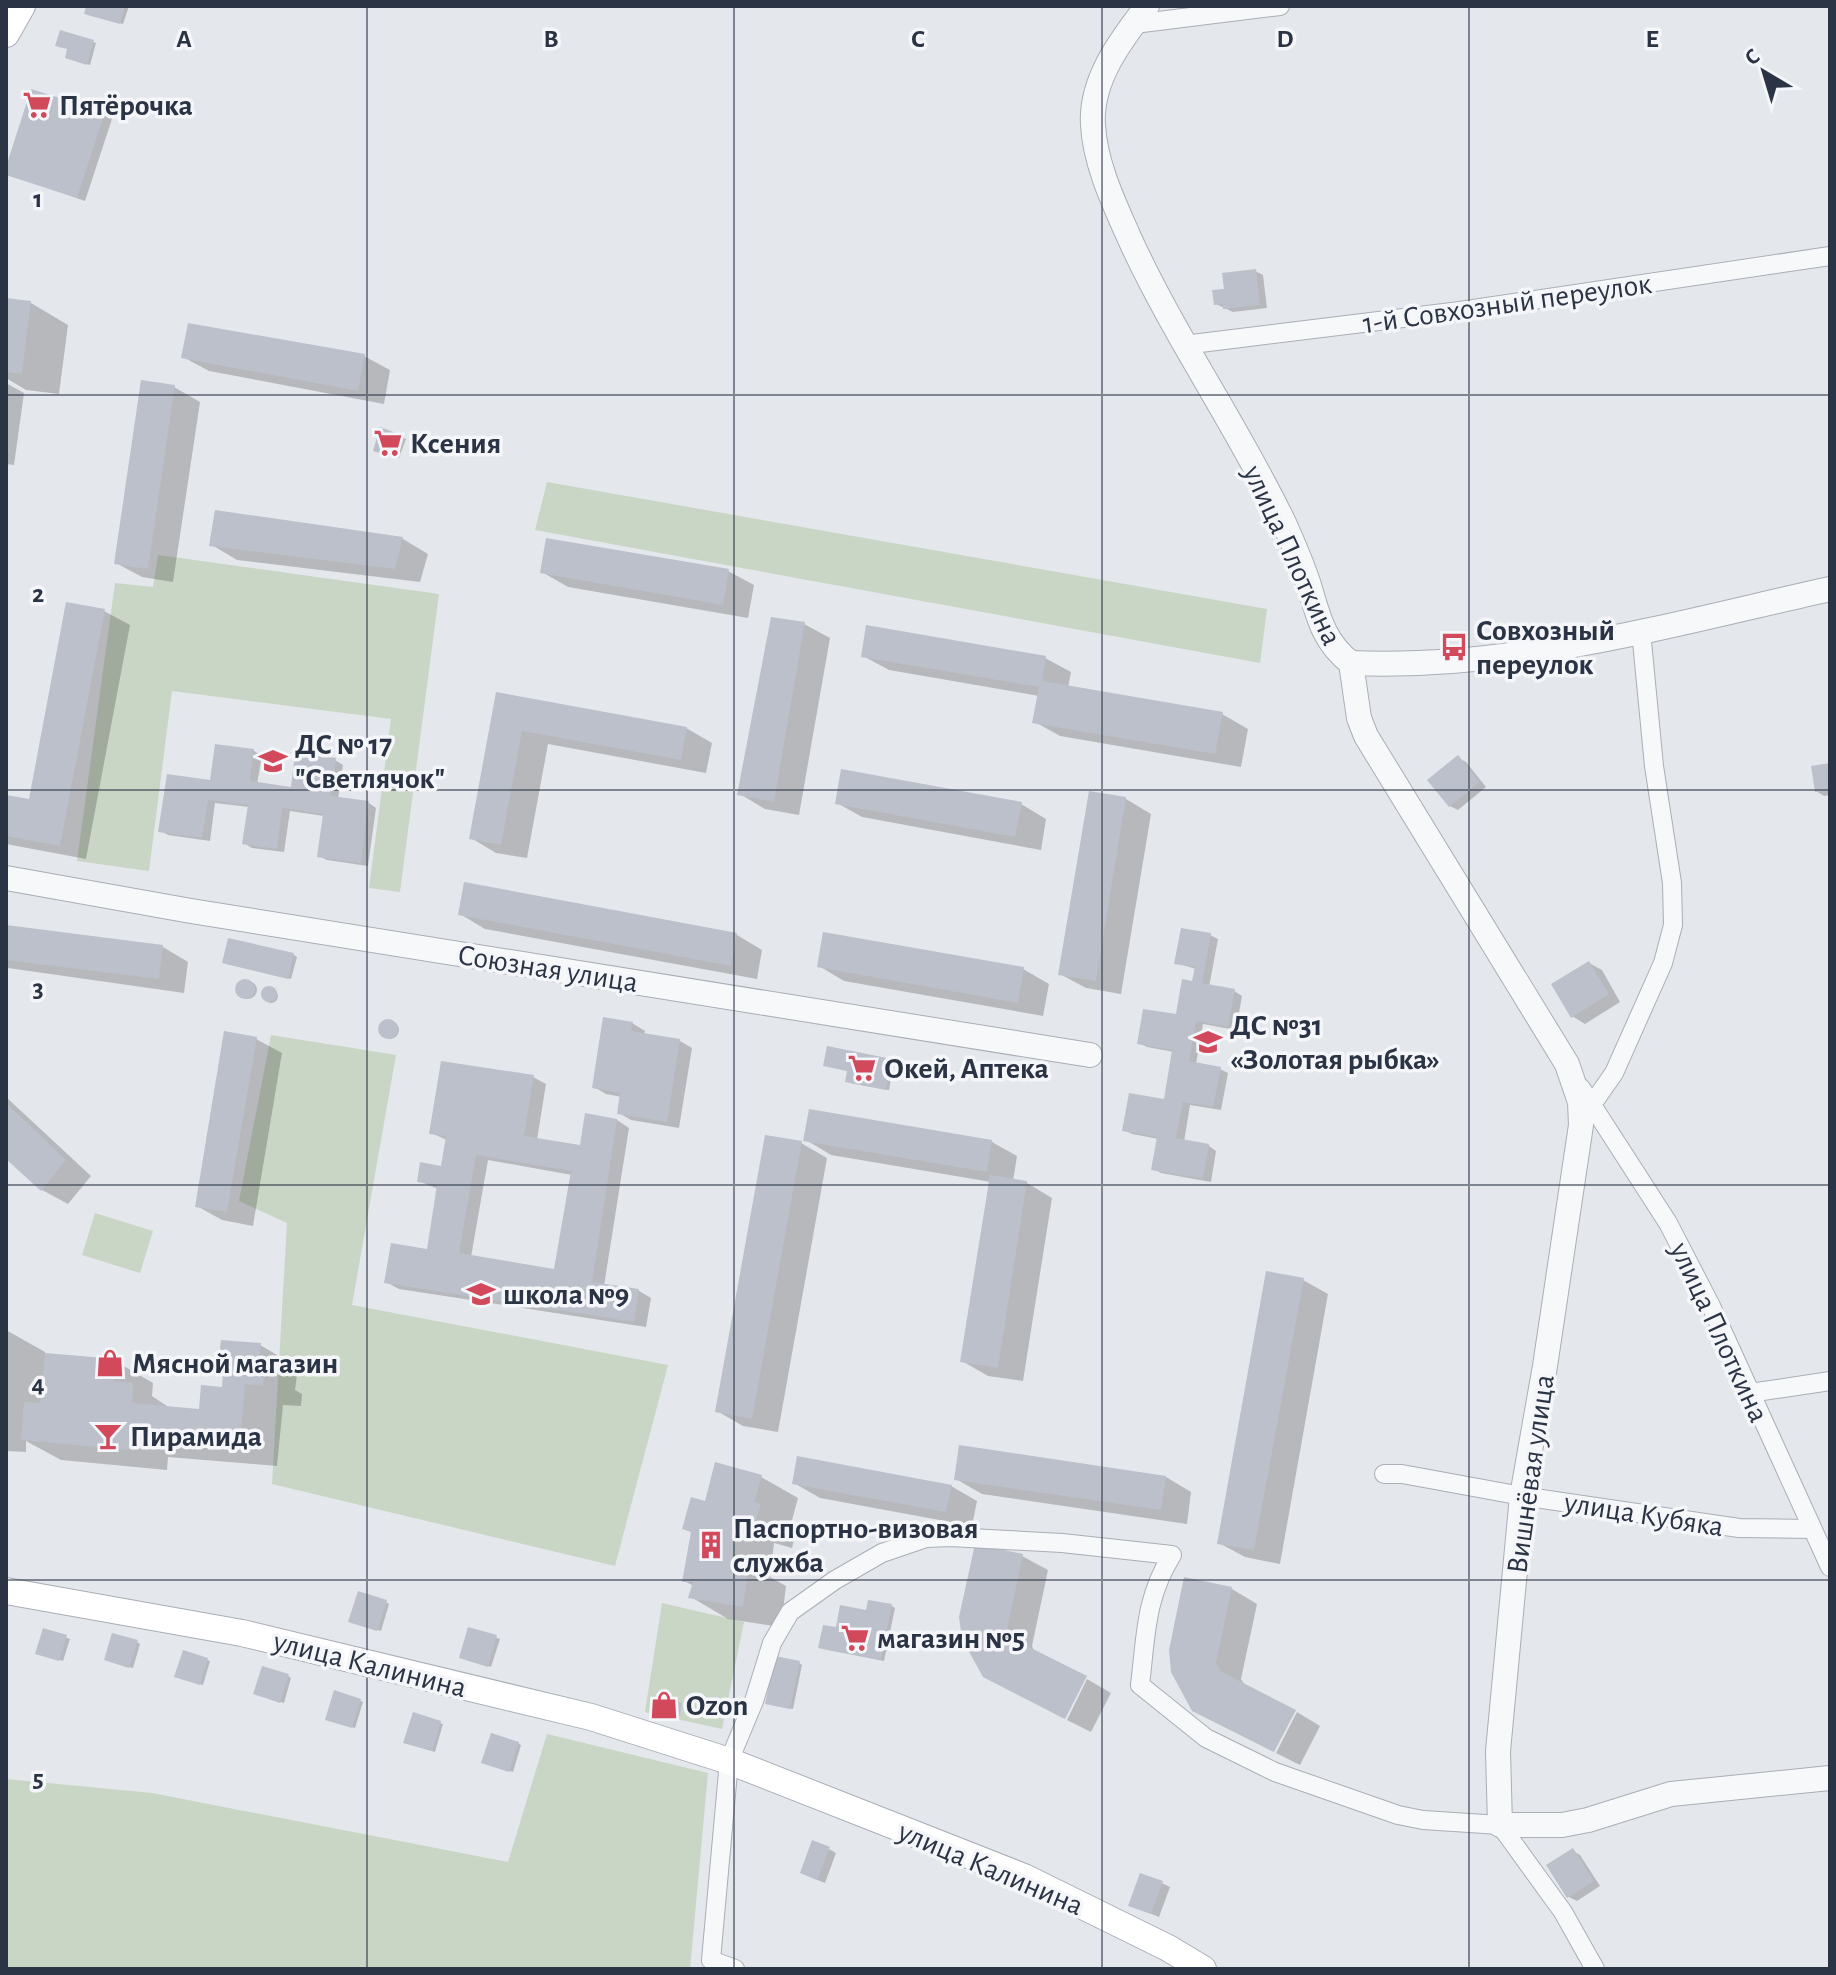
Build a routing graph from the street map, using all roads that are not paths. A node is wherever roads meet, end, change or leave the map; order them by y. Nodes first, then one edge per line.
1 (22, 6) edge
2 (1280, 6) edge
3 (1140, 15) edge
4 (6, 34) edge
5 (1830, 256) edge
6 (1184, 345) junction
7 (1830, 589) edge
8 (1641, 631) junction
9 (1351, 663) junction
10 (6, 878) edge
11 (1090, 1055) dead end
12 (1567, 1064) joint
13 (1586, 1115) junction
14 (1830, 1381) edge
15 (1750, 1393) junction
16 (1384, 1474) dead end
17 (1522, 1496) junction
18 (1811, 1529) junction
19 (1830, 1567) edge
20 (6, 1591) edge
21 (729, 1761) junction
22 (1830, 1778) edge
23 (1500, 1825) junction
24 (735, 1969) edge
25 (1203, 1969) edge
26 (1595, 1969) edge

1 - 4 main road
2 - 3 street
3 - 6 street, улица Плоткина
5 - 6 street, 1-й Совхозный переулок
6 - 9 street, улица Плоткина
7 - 8 street
8 - 9 street
8 - 13 street
9 - 12 street, улица Плоткина
10 - 11 street, Союзная улица
12 - 13 street, Вишнёвая улица
13 - 15 street, улица Плоткина
13 - 17 street, Вишнёвая улица
14 - 15 street
15 - 18 street, улица Плоткина
16 - 17 street, улица Кубяка
17 - 18 street, улица Кубяка
17 - 23 street, Вишнёвая улица
18 - 19 street, улица Плоткина
20 - 21 main road, улица Калинина
21 - 23 street
21 - 24 street
21 - 25 main road, улица Калинина
22 - 23 street
23 - 26 street

